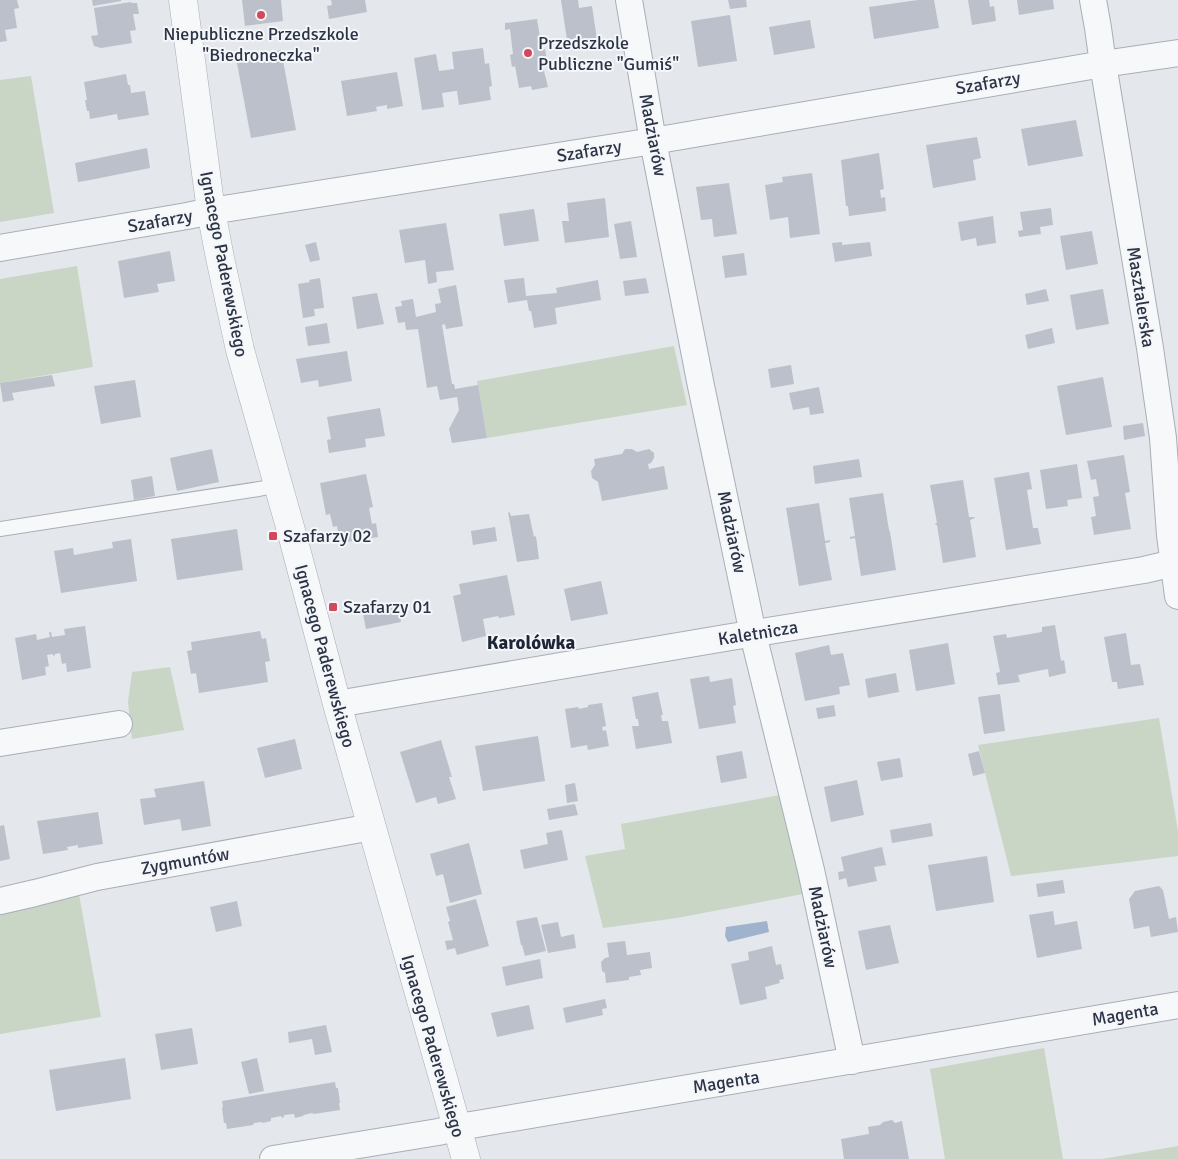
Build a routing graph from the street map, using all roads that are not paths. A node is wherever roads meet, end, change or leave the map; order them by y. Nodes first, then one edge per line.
1 (183, 0) edge
2 (629, 0) edge
3 (1093, 0) edge
4 (1178, 52) edge
5 (1103, 64) junction
6 (653, 141) junction
7 (211, 211) junction
8 (0, 248) edge
9 (278, 485) junction
10 (0, 528) edge
11 (1176, 562) edge
12 (1178, 596) edge
13 (753, 634) junction
14 (337, 704) junction
15 (119, 724) dead end
16 (0, 743) edge
17 (372, 827) junction
18 (0, 901) edge
19 (1178, 1006) edge
20 (852, 1061) junction
21 (456, 1128) junction
22 (273, 1159) edge
23 (466, 1159) edge

1 - 7 street, Ignacego Paderewskiego
2 - 6 street, Madziarów
3 - 5 street, Masztalerska
4 - 5 street, Szafarzy
5 - 6 street, Szafarzy
5 - 11 street, Masztalerska
6 - 7 street, Szafarzy
6 - 13 street, Madziarów
7 - 8 street, Szafarzy
7 - 9 street, Ignacego Paderewskiego
9 - 10 lane
9 - 14 street, Ignacego Paderewskiego
11 - 12 street, Masztalerska
11 - 13 street, Kaletnicza
13 - 14 street, Kaletnicza
13 - 20 street, Madziarów
14 - 17 street, Ignacego Paderewskiego
15 - 16 street
17 - 18 street, Zygmuntów
17 - 21 street, Ignacego Paderewskiego
19 - 20 street, Magenta
20 - 21 street, Magenta
21 - 22 street, Magenta
21 - 23 street, Ignacego Paderewskiego

